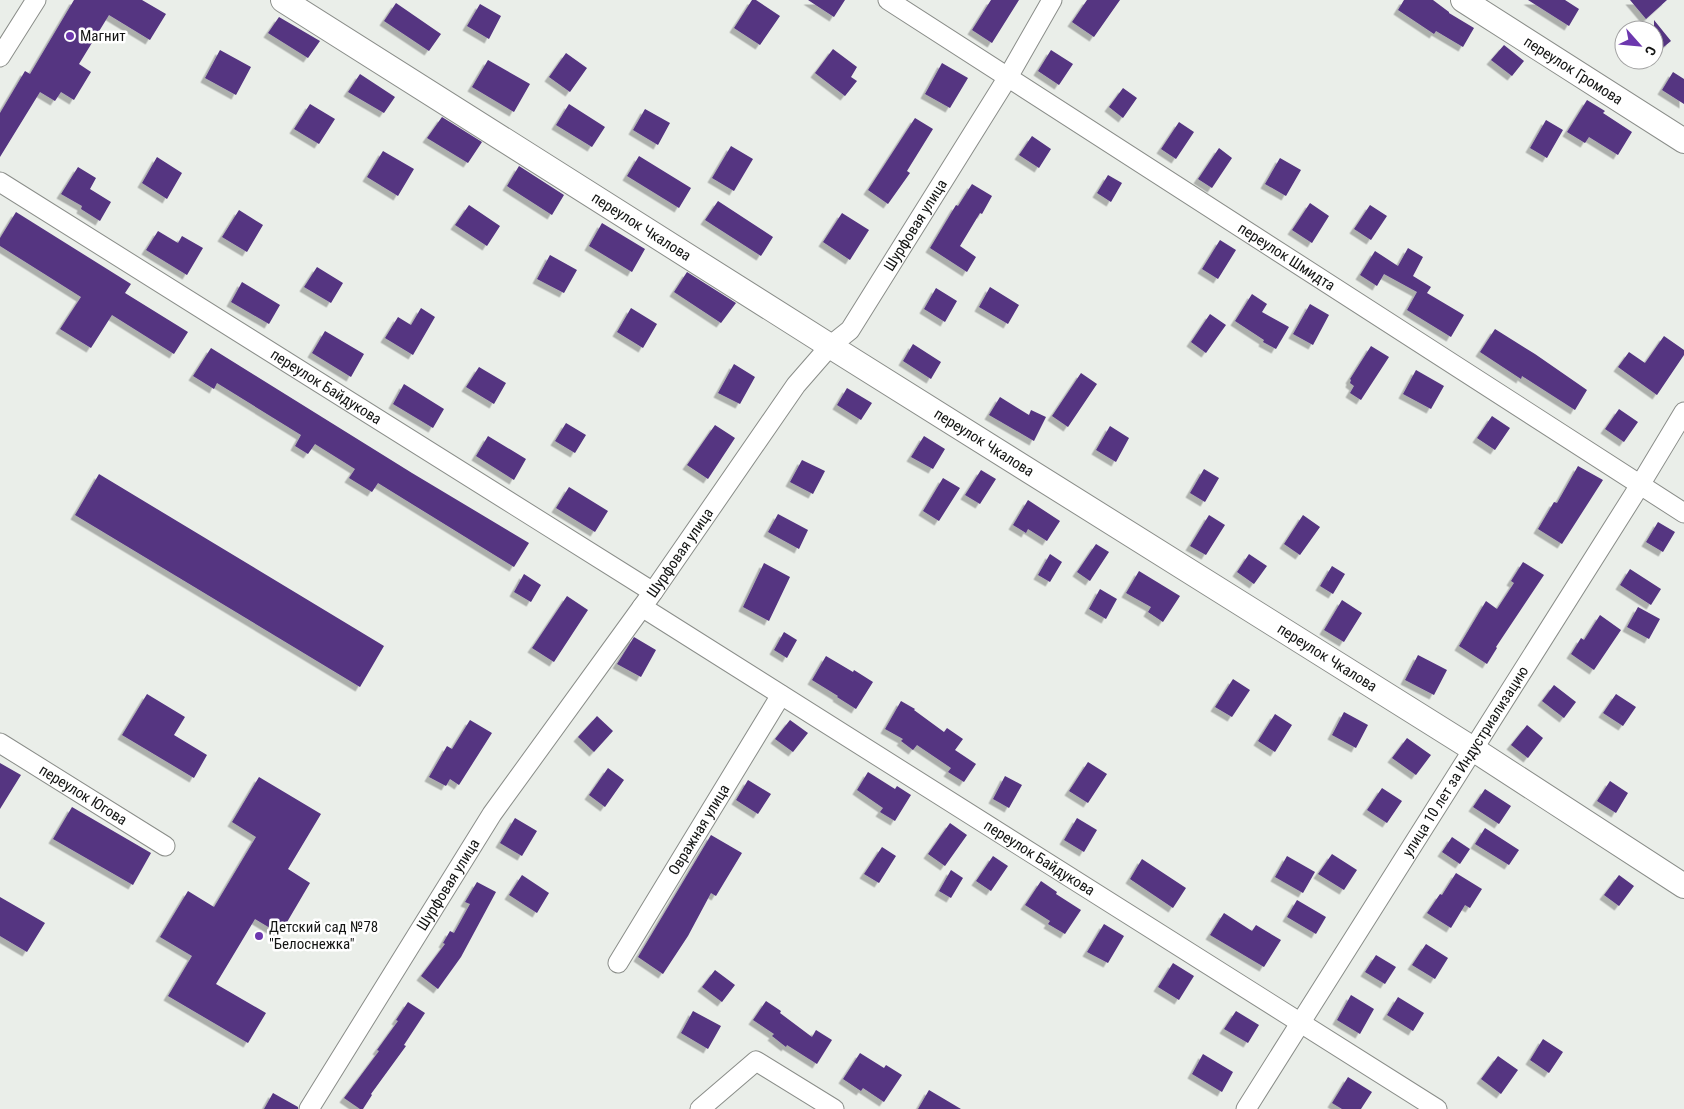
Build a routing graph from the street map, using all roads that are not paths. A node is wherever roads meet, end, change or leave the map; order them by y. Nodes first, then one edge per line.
1 (36, 0) edge
2 (283, 0) edge
3 (888, 0) edge
4 (1052, 0) edge
5 (1463, 0) edge
6 (0, 57) edge
7 (1008, 77) junction
8 (1684, 141) edge
9 (0, 182) edge
10 (830, 346) junction
11 (1684, 412) edge
12 (1640, 485) junction
13 (1684, 513) edge
14 (647, 600) junction
15 (781, 695) junction
16 (0, 743) edge
17 (1473, 750) junction
18 (165, 846) dead end
19 (1684, 886) edge
20 (618, 963) dead end
21 (1301, 1023) junction
22 (309, 1109) edge
23 (700, 1109) edge
24 (834, 1109) edge
25 (1246, 1109) edge
26 (1438, 1109) edge

1 - 6 street
2 - 10 street, переулок Чкалова
3 - 7 street, переулок Шмидта
4 - 7 street, Шурфовая улица
5 - 8 street, переулок Громова
7 - 10 street, Шурфовая улица
7 - 12 street, переулок Шмидта
9 - 14 street, переулок Байдукова
10 - 14 street, Шурфовая улица
10 - 17 street, переулок Чкалова
11 - 12 street, улица 10 лет за Индустриализацию
12 - 13 street, переулок Шмидта
12 - 17 street, улица 10 лет за Индустриализацию
14 - 15 street, переулок Байдукова
14 - 22 street, Шурфовая улица
15 - 20 street, Овражная улица
15 - 21 street, переулок Байдукова
16 - 18 street, переулок Югова
17 - 19 street, переулок Чкалова
17 - 21 street, улица 10 лет за Индустриализацию
21 - 25 street, улица 10 лет за Индустриализацию
21 - 26 street, переулок Байдукова
23 - 24 street

